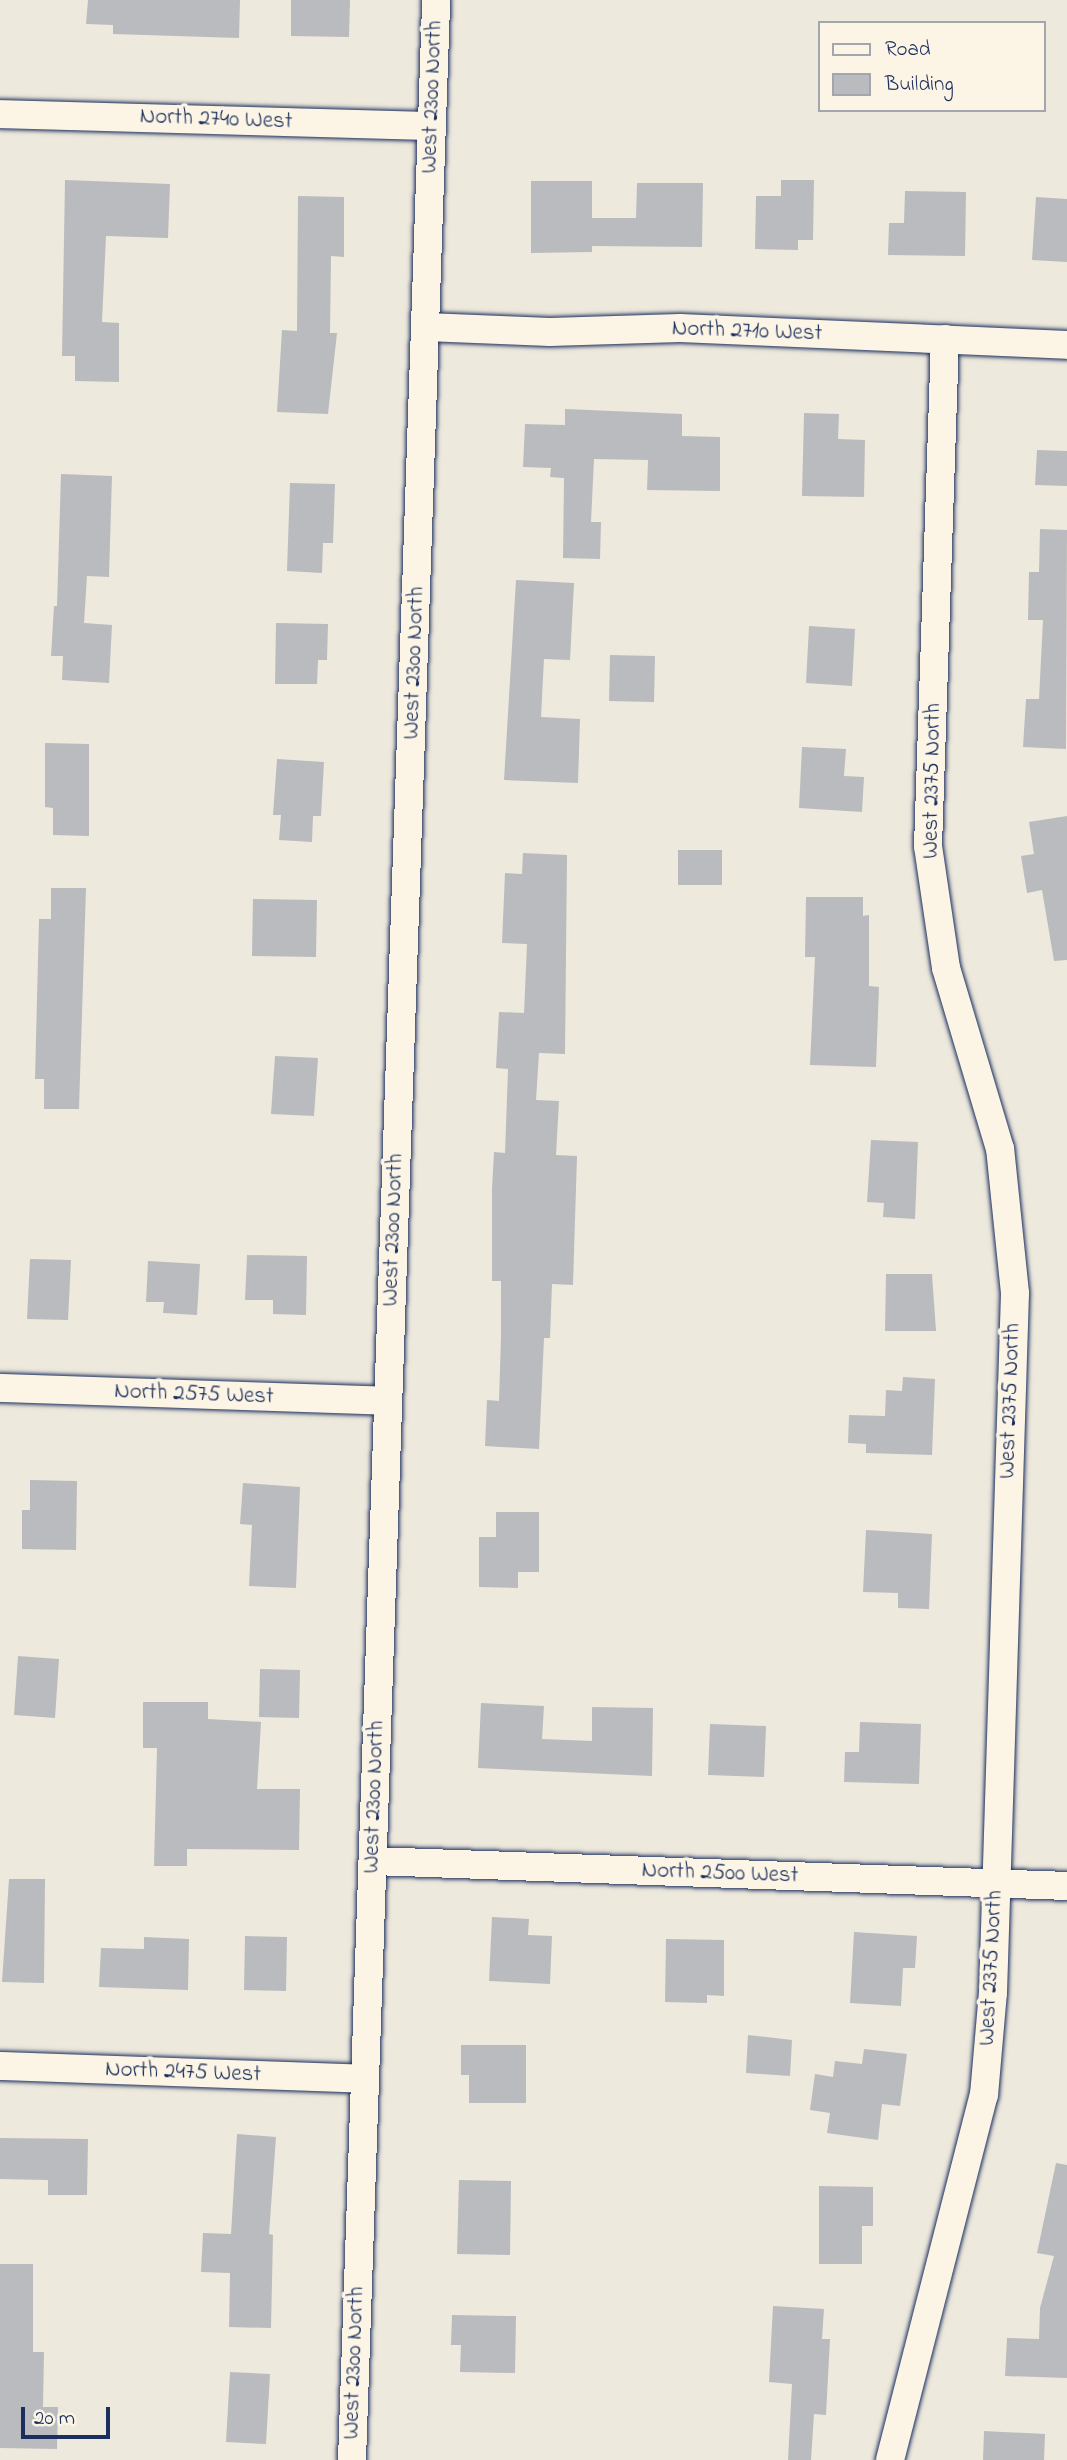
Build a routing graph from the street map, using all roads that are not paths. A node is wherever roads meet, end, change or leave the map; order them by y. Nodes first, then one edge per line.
1 (436, 0) edge
2 (0, 114) edge
3 (432, 126) junction
4 (426, 327) junction
5 (945, 340) junction
6 (1067, 345) edge
7 (0, 1388) edge
8 (388, 1401) junction
9 (373, 1861) junction
10 (997, 1884) junction
11 (1067, 1886) edge
12 (0, 2066) edge
13 (365, 2079) junction
14 (352, 2460) edge
15 (890, 2460) edge

1 - 3 street, West 2300 North
2 - 3 street, North 2740 West
3 - 4 street, West 2300 North
4 - 5 street, North 2710 West
4 - 8 street, West 2300 North
5 - 6 street, North 2710 West
5 - 10 street, West 2375 North
7 - 8 street, North 2575 West
8 - 9 street, West 2300 North
9 - 10 street, North 2500 West
9 - 13 street, West 2300 North
10 - 11 street, North 2500 West
10 - 15 street, West 2375 North
12 - 13 street, North 2475 West
13 - 14 street, West 2300 North

